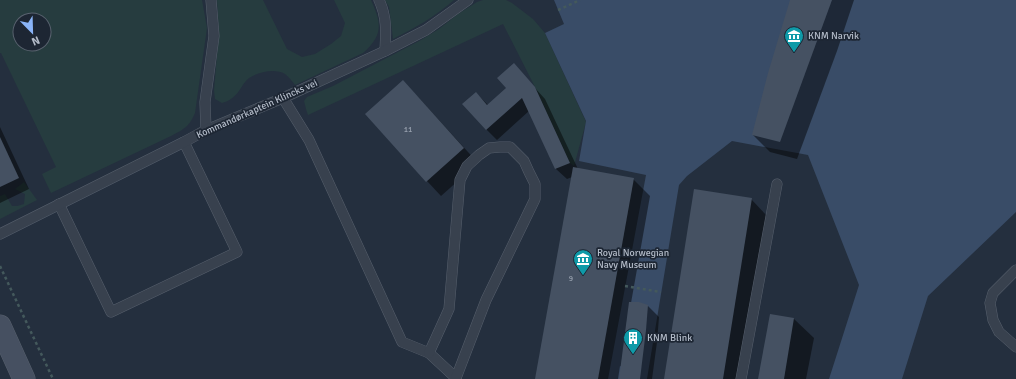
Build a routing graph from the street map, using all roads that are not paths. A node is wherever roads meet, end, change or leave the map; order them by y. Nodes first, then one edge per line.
1 (212, 0) edge
2 (379, 0) edge
3 (468, 0) edge
4 (385, 51) junction
5 (283, 98) junction
6 (206, 130) junction
7 (184, 142) junction
8 (778, 184) dead end
9 (59, 204) junction
10 (0, 234) edge
11 (1016, 270) edge
12 (0, 326) edge
13 (1016, 347) edge
14 (429, 353) junction
15 (456, 378) edge
16 (24, 379) edge
17 (741, 379) edge

1 - 6 lane
2 - 4 lane
3 - 4 lane, Kommandørkaptein Klincks vei
4 - 5 lane, Kommandørkaptein Klincks vei
5 - 6 lane, Kommandørkaptein Klincks vei
5 - 14 lane
6 - 7 lane, Kommandørkaptein Klincks vei
7 - 9 lane, Kommandørkaptein Klincks vei
7 - 9 lane
8 - 17 lane
9 - 10 lane, Kommandørkaptein Klincks vei
11 - 13 lane
12 - 16 main road
14 - 15 lane
14 - 15 lane

